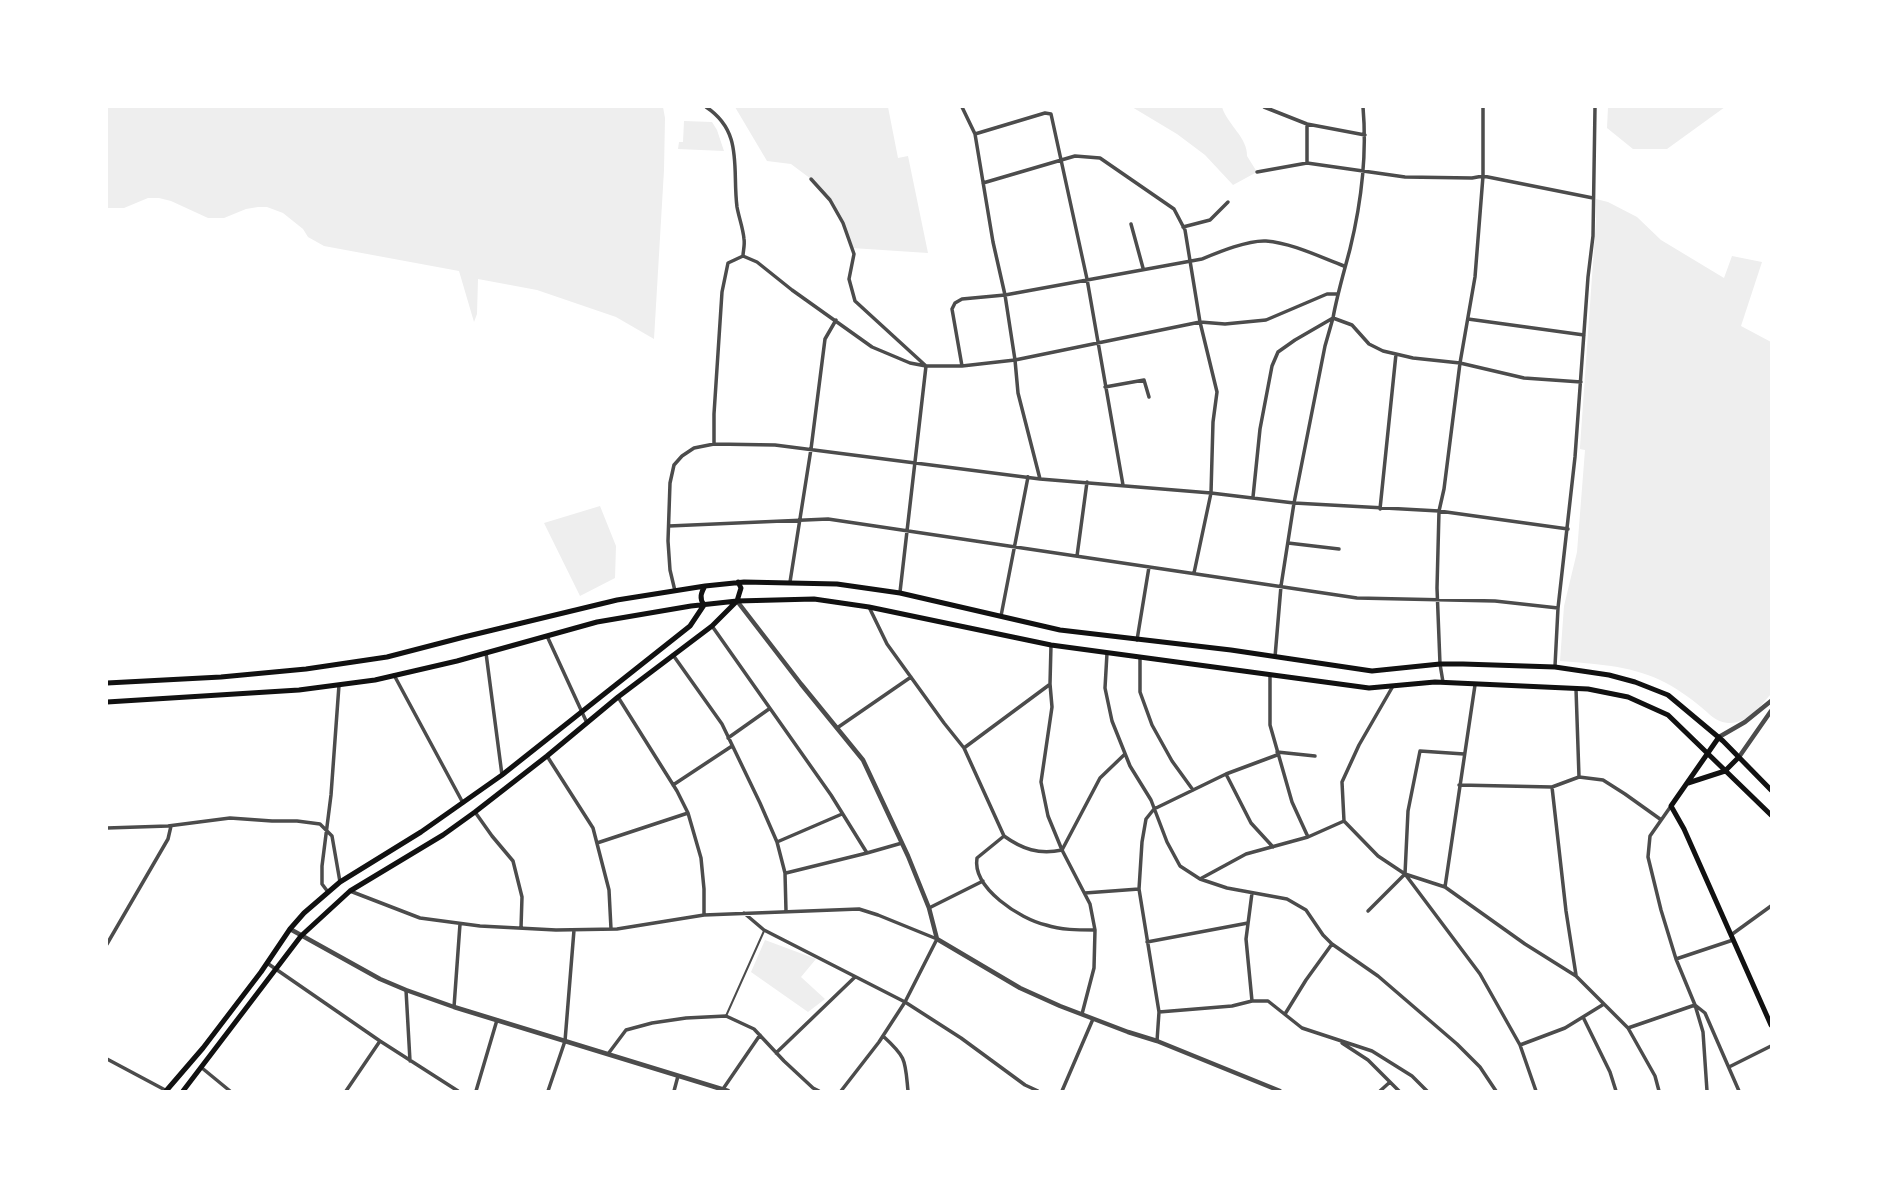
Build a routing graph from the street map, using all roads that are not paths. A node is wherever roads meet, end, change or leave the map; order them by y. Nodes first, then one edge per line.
1 (706, 107) edge
2 (962, 107) edge
3 (1264, 107) edge
4 (1288, 107) edge
5 (1363, 107) edge
6 (1483, 107) edge
7 (1595, 107) edge
8 (1281, 114) junction
9 (1307, 124) junction
10 (975, 134) junction
11 (1365, 135) junction
12 (1061, 161) junction
13 (1307, 163) junction
14 (1257, 172) dead end
15 (1363, 172) junction
16 (1483, 176) junction
17 (811, 179) dead end
18 (983, 183) junction
19 (1593, 198) junction
20 (1228, 202) dead end
21 (1131, 224) dead end
22 (1183, 227) junction
23 (743, 256) junction
24 (1191, 260) junction
25 (1345, 266) junction
26 (1143, 268) junction
27 (1087, 279) junction
28 (1337, 294) junction
29 (1005, 295) junction
30 (1332, 318) junction
31 (1467, 319) junction
32 (835, 320) junction
33 (1200, 322) junction
34 (1584, 335) junction
35 (1098, 342) junction
36 (1396, 354) junction
37 (1015, 360) junction
38 (1460, 363) junction
39 (926, 366) junction
40 (962, 366) junction
41 (1581, 382) junction
42 (1105, 387) junction
43 (1149, 397) dead end
44 (714, 444) junction
45 (811, 449) junction
46 (914, 463) junction
47 (1028, 477) junction
48 (1040, 479) junction
49 (1087, 482) junction
50 (1124, 485) junction
51 (1211, 493) junction
52 (1253, 498) junction
53 (1294, 503) junction
54 (1380, 509) junction
55 (1440, 511) junction
56 (800, 519) junction
57 (669, 526) junction
58 (907, 529) junction
59 (1568, 529) junction
60 (1287, 543) junction
61 (1014, 547) junction
62 (1339, 549) dead end
63 (1077, 557) junction
64 (1149, 567) junction
65 (1194, 573) junction
66 (738, 582) junction
67 (790, 583) junction
68 (705, 586) junction
69 (1281, 586) junction
70 (676, 591) junction
71 (900, 593) junction
72 (1438, 598) junction
73 (737, 601) junction
74 (704, 605) junction
75 (869, 607) junction
76 (1558, 608) junction
77 (1001, 616) junction
78 (712, 626) junction
79 (547, 636) junction
80 (1137, 640) junction
81 (1051, 645) junction
82 (486, 653) junction
83 (1107, 653) junction
84 (673, 655) junction
85 (1140, 657) junction
86 (1275, 657) junction
87 (1440, 664) junction
88 (1555, 667) junction
89 (394, 675) junction
90 (1270, 676) junction
91 (911, 677) junction
92 (1443, 682) junction
93 (107, 683) edge
94 (1050, 684) junction
95 (1475, 684) junction
96 (339, 685) junction
97 (1393, 686) junction
98 (1576, 689) junction
99 (618, 697) junction
100 (1771, 701) edge
101 (107, 702) edge
102 (769, 709) junction
103 (582, 711) junction
104 (1771, 711) edge
105 (587, 723) junction
106 (837, 728) junction
107 (1719, 737) junction
108 (728, 738) junction
109 (732, 746) junction
110 (964, 748) junction
111 (1707, 752) junction
112 (1125, 753) junction
113 (1277, 754) junction
114 (1464, 754) junction
115 (547, 756) junction
116 (1315, 756) dead end
117 (1738, 758) junction
118 (1725, 771) junction
119 (1226, 774) junction
120 (502, 775) junction
121 (1579, 776) junction
122 (1688, 783) junction
123 (674, 785) junction
124 (1459, 785) junction
125 (1552, 786) junction
126 (1193, 790) junction
127 (1771, 790) edge
128 (464, 804) junction
129 (1671, 806) junction
130 (1154, 809) junction
131 (475, 812) junction
132 (688, 813) junction
133 (842, 814) junction
134 (1771, 816) edge
135 (1660, 819) junction
136 (1344, 821) junction
137 (171, 825) junction
138 (107, 828) edge
139 (327, 829) junction
140 (1004, 836) junction
141 (1308, 837) junction
142 (777, 842) junction
143 (597, 843) junction
144 (902, 843) junction
145 (1273, 847) junction
146 (1062, 850) junction
147 (867, 853) junction
148 (785, 873) junction
149 (1405, 874) junction
150 (1199, 878) junction
151 (983, 881) junction
152 (340, 882) junction
153 (1445, 887) junction
154 (1139, 889) junction
155 (350, 891) junction
156 (328, 892) junction
157 (1084, 893) junction
158 (1252, 893) junction
159 (1771, 906) edge
160 (929, 908) junction
161 (786, 911) junction
162 (1368, 911) dead end
163 (744, 913) junction
164 (704, 915) junction
165 (1248, 923) junction
166 (460, 924) junction
167 (520, 928) junction
168 (290, 929) junction
169 (611, 929) junction
170 (574, 930) junction
171 (764, 930) junction
172 (1094, 930) junction
173 (300, 936) junction
174 (1732, 937) junction
175 (937, 939) junction
176 (1147, 942) junction
177 (107, 944) edge
178 (1332, 944) junction
179 (1676, 959) junction
180 (267, 963) junction
181 (276, 970) junction
182 (1576, 976) junction
183 (855, 977) junction
184 (406, 989) junction
185 (1252, 1001) junction
186 (905, 1002) junction
187 (1604, 1004) junction
188 (1695, 1005) junction
189 (454, 1007) junction
190 (1159, 1012) junction
191 (1082, 1014) junction
192 (1285, 1014) junction
193 (726, 1016) junction
194 (1583, 1017) junction
195 (1093, 1018) junction
196 (497, 1020) junction
197 (1770, 1021) edge
198 (1628, 1028) junction
199 (760, 1035) junction
200 (883, 1036) junction
201 (1338, 1039) junction
202 (380, 1041) junction
203 (565, 1041) junction
204 (1157, 1041) junction
205 (1520, 1045) junction
206 (1771, 1046) edge
207 (776, 1053) junction
208 (608, 1054) junction
209 (107, 1059) edge
210 (411, 1061) junction
211 (201, 1068) junction
212 (1729, 1068) junction
213 (678, 1076) junction
214 (1390, 1082) junction
215 (1025, 1085) junction
216 (725, 1090) edge
217 (166, 1091) edge
218 (183, 1091) edge
219 (230, 1091) edge
220 (346, 1091) edge
221 (458, 1091) edge
222 (475, 1091) edge
223 (548, 1091) edge
224 (674, 1091) edge
225 (819, 1091) edge
226 (841, 1091) edge
227 (908, 1091) edge
228 (1024, 1091) edge
229 (1038, 1091) edge
230 (1062, 1091) edge
231 (1280, 1091) edge
232 (1380, 1091) edge
233 (1399, 1091) edge
234 (1427, 1091) edge
235 (1496, 1091) edge
236 (1536, 1091) edge
237 (1616, 1091) edge
238 (1659, 1091) edge
239 (1707, 1091) edge
240 (1739, 1091) edge

1 - 23 street
2 - 10 street
3 - 8 street
4 - 8 street
5 - 11 street
6 - 16 street
7 - 19 street
8 - 9 street
9 - 11 street
9 - 13 street
10 - 12 street
10 - 18 street
11 - 15 street
12 - 18 street
12 - 22 street
12 - 27 street
13 - 14 street
13 - 15 street
15 - 16 street
15 - 25 street
16 - 19 street
16 - 31 street
17 - 39 street
18 - 29 street
19 - 34 street
20 - 22 street
21 - 26 street
22 - 24 street
23 - 32 street
23 - 44 street
24 - 25 street
24 - 26 street
24 - 33 street
25 - 28 street
26 - 27 street
27 - 29 street
27 - 35 street
28 - 30 street
28 - 33 street
29 - 37 street
29 - 40 street
30 - 36 street
30 - 52 street
30 - 53 street
31 - 34 street
31 - 38 street
32 - 39 street
32 - 45 street
33 - 35 street
33 - 51 street
34 - 41 street
35 - 37 street
35 - 42 street
36 - 38 street
36 - 54 street
37 - 40 street
37 - 48 street
38 - 41 street
38 - 55 street
39 - 40 street
39 - 46 street
41 - 59 street
42 - 43 street
42 - 50 street
44 - 45 street
44 - 57 street
45 - 46 street
45 - 56 street
46 - 47 street
46 - 58 street
47 - 48 street
47 - 61 street
48 - 49 street
49 - 50 street
49 - 63 street
50 - 51 street
51 - 52 street
51 - 65 street
52 - 53 street
53 - 54 street
53 - 60 street
54 - 55 street
55 - 59 street
55 - 72 street
56 - 57 street
56 - 58 street
56 - 67 street
57 - 70 street
58 - 61 street
58 - 71 street
59 - 76 street
60 - 62 street
60 - 69 street
61 - 63 street
61 - 77 street
63 - 64 street
64 - 65 street
64 - 80 street
65 - 69 street
66 - 67 main road
66 - 68 main road
66 - 73 main road
67 - 71 main road
68 - 70 main road
68 - 74 main road
69 - 72 street
69 - 86 street
70 - 93 main road
71 - 77 main road
72 - 76 street
72 - 87 street
73 - 74 main road
73 - 75 main road
73 - 78 main road
73 - 106 street
74 - 79 main road
74 - 103 main road
75 - 81 main road
75 - 91 street
76 - 88 street
77 - 80 main road
78 - 84 main road
78 - 102 street
79 - 82 main road
79 - 103 street
80 - 86 main road
81 - 83 main road
81 - 94 street
82 - 89 main road
82 - 120 street
83 - 85 main road
83 - 112 street
84 - 99 main road
84 - 108 street
85 - 90 main road
85 - 126 street
86 - 87 main road
87 - 88 main road
87 - 92 street
88 - 107 main road
89 - 96 main road
89 - 128 street
90 - 97 main road
90 - 113 street
91 - 106 street
91 - 110 street
92 - 95 main road
92 - 97 main road
94 - 110 street
94 - 146 street
95 - 98 main road
95 - 114 street
96 - 101 main road
96 - 139 street
97 - 136 street
98 - 111 main road
98 - 121 street
99 - 105 main road
99 - 123 street
100 - 107 street
102 - 108 street
102 - 133 street
103 - 105 street
103 - 120 main road
104 - 117 street
105 - 115 main road
106 - 144 street
107 - 111 main road
107 - 117 main road
108 - 109 street
109 - 123 street
109 - 142 street
110 - 140 street
111 - 118 main road
111 - 122 main road
112 - 130 street
112 - 146 street
113 - 116 street
113 - 119 street
113 - 141 street
114 - 124 street
114 - 149 street
115 - 131 main road
115 - 143 street
117 - 118 main road
117 - 127 main road
118 - 122 main road
118 - 134 main road
119 - 126 street
119 - 145 street
120 - 128 main road
121 - 125 street
121 - 135 street
122 - 129 main road
123 - 132 street
124 - 125 street
124 - 153 street
125 - 182 street
126 - 130 street
128 - 152 main road
129 - 135 street
129 - 174 main road
130 - 150 street
130 - 154 street
131 - 155 main road
131 - 167 street
132 - 143 street
132 - 164 street
133 - 142 street
133 - 147 street
135 - 179 street
136 - 141 street
136 - 149 street
137 - 138 street
137 - 139 street
137 - 177 street
139 - 152 street
139 - 156 street
140 - 146 street
140 - 151 street
141 - 145 street
142 - 148 street
143 - 169 street
144 - 147 street
144 - 160 street
145 - 150 street
146 - 157 street
147 - 148 street
148 - 161 street
149 - 153 street
149 - 162 street
149 - 205 street
150 - 158 street
151 - 160 street
151 - 172 street
152 - 156 main road
153 - 182 street
154 - 157 street
154 - 176 street
155 - 166 street
155 - 173 main road
156 - 168 main road
157 - 172 street
158 - 165 street
158 - 178 street
159 - 174 street
160 - 175 street
161 - 163 street
161 - 175 street
163 - 164 street
163 - 171 street
164 - 169 street
165 - 176 street
165 - 185 street
166 - 167 street
166 - 189 street
167 - 170 street
168 - 173 street
168 - 180 main road
169 - 170 street
170 - 203 street
171 - 183 street
171 - 193 lane
172 - 191 street
173 - 181 main road
173 - 184 street
174 - 179 street
174 - 197 main road
175 - 186 street
175 - 191 street
176 - 190 street
178 - 192 street
178 - 235 street
179 - 188 street
180 - 181 street
180 - 217 main road
181 - 202 street
181 - 211 main road
182 - 187 street
183 - 186 street
183 - 207 street
184 - 189 street
184 - 210 street
185 - 190 street
185 - 192 street
186 - 200 street
186 - 215 street
187 - 194 street
187 - 198 street
188 - 198 street
188 - 212 street
188 - 239 street
189 - 196 street
190 - 204 street
191 - 195 street
192 - 201 street
193 - 199 street
193 - 208 street
194 - 205 street
194 - 237 street
195 - 204 street
195 - 230 street
196 - 203 street
196 - 222 street
198 - 238 street
199 - 207 street
199 - 216 street
200 - 226 street
200 - 227 street
201 - 214 street
201 - 234 street
202 - 210 street
202 - 220 street
203 - 208 street
203 - 223 street
204 - 231 street
205 - 236 street
206 - 212 street
207 - 225 street
208 - 213 street
209 - 217 street
210 - 221 street
211 - 218 main road
211 - 219 street
212 - 240 street
213 - 216 street
213 - 224 street
214 - 232 street
214 - 233 street
215 - 228 street
215 - 229 street

